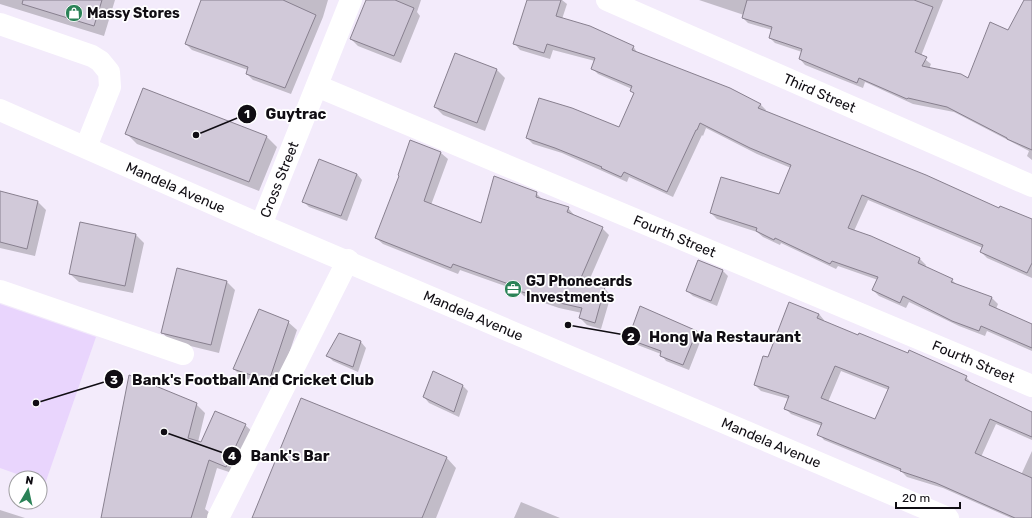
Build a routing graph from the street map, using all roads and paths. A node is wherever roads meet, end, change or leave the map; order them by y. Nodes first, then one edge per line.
1 (351, 0) edge
2 (607, 0) edge
3 (0, 24) edge
4 (317, 86) junction
5 (0, 110) edge
6 (86, 147) junction
7 (1032, 186) edge
8 (261, 225) junction
9 (348, 260) junction
10 (0, 291) edge
11 (183, 354) dead end
12 (1032, 386) edge
13 (218, 518) edge
14 (948, 518) edge

1 - 4 street, Cross Street
2 - 7 street, Third Street
3 - 6 street
4 - 8 street, Cross Street
4 - 12 street, Fourth Street
5 - 6 street, Mandela Avenue
6 - 8 street, Mandela Avenue
8 - 9 street, Mandela Avenue
9 - 13 street
9 - 14 street, Mandela Avenue
10 - 11 street

